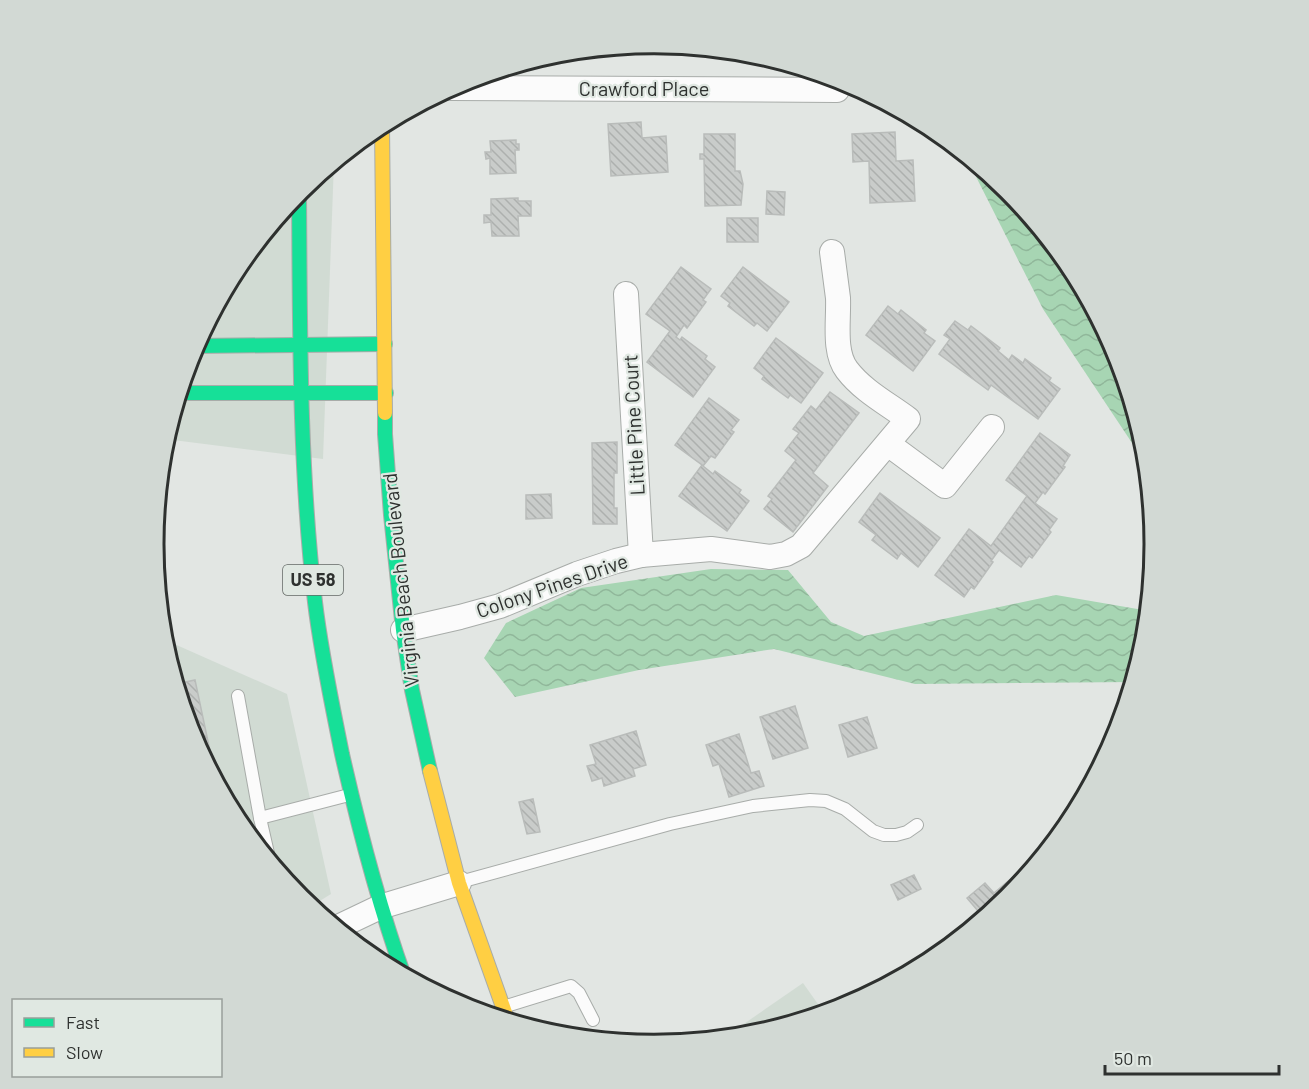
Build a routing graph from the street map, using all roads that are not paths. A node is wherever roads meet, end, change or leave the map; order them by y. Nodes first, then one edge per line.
1 (475, 88) edge
2 (837, 90) dead end
3 (382, 137) edge
4 (299, 207) edge
5 (832, 252) dead end
6 (626, 294) dead end
7 (385, 344) junction
8 (300, 345) junction
9 (206, 346) edge
10 (188, 393) edge
11 (386, 393) junction
12 (301, 394) junction
13 (992, 427) dead end
14 (888, 444) junction
15 (641, 555) junction
16 (403, 630) junction
17 (238, 696) dead end
18 (350, 795) junction
19 (260, 818) junction
20 (917, 825) dead end
21 (266, 844) edge
22 (459, 883) junction
23 (380, 907) junction
24 (344, 924) edge
25 (399, 963) edge
26 (502, 1007) junction
27 (504, 1011) edge
28 (593, 1020) dead end

1 - 2 street, Crawford Place
3 - 7 main road, Virginia Beach Boulevard
4 - 8 main road, US 58
5 - 14 street, Colony Pines Drive
6 - 15 street, Little Pine Court
7 - 8 main road
7 - 11 main road, Virginia Beach Boulevard
8 - 9 main road
8 - 12 main road, US 58
10 - 12 main road
11 - 12 main road
11 - 16 main road, Virginia Beach Boulevard
12 - 18 main road, US 58
13 - 14 street
14 - 15 street, Colony Pines Drive
15 - 16 street, Colony Pines Drive
16 - 22 main road, Virginia Beach Boulevard
17 - 19 lane
18 - 19 lane
18 - 23 main road, US 58
19 - 21 lane
20 - 22 lane
22 - 23 street
22 - 26 main road, Virginia Beach Boulevard
23 - 24 street
23 - 25 main road, US 58
26 - 27 main road, Virginia Beach Boulevard
26 - 28 lane

